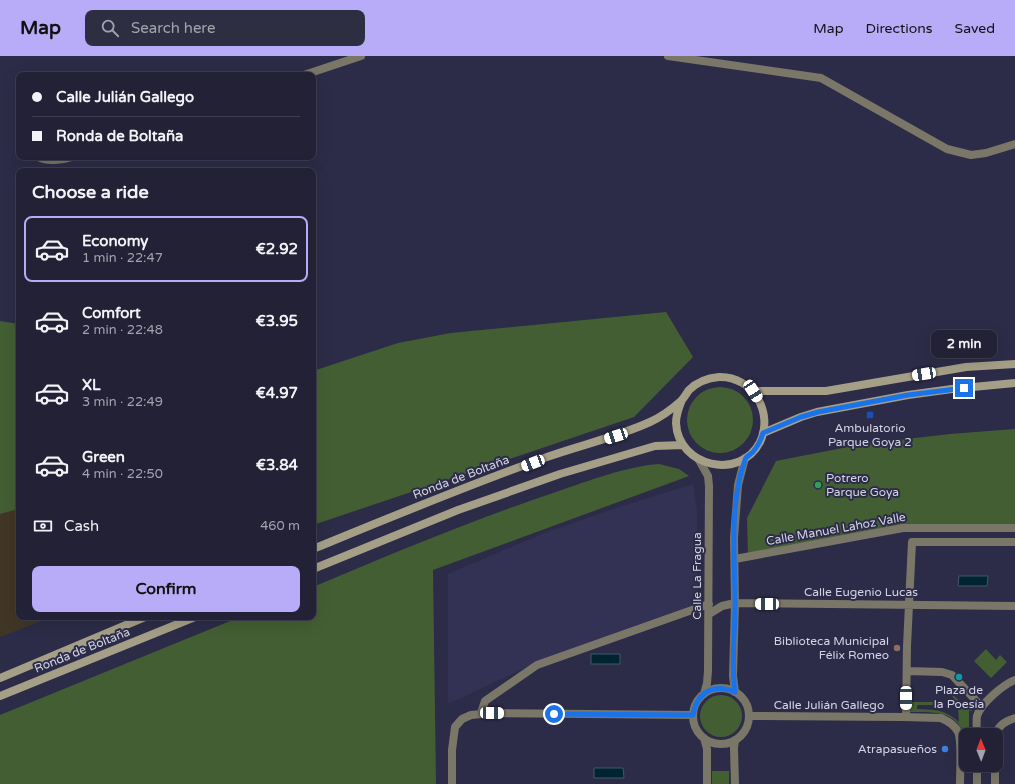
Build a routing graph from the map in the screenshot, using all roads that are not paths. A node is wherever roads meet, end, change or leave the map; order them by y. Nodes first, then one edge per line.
1 (362, 56) edge
2 (668, 56) edge
3 (313, 72) edge
4 (1015, 144) edge
5 (1015, 364) edge
6 (1015, 383) edge
7 (753, 391) junction
8 (682, 400) junction
9 (763, 433) junction
10 (683, 445) junction
11 (745, 458) junction
12 (699, 460) junction
13 (1015, 528) edge
14 (1015, 542) edge
15 (316, 547) edge
16 (734, 559) junction
17 (316, 568) edge
18 (735, 603) junction
19 (709, 604) junction
20 (910, 605) junction
21 (1015, 606) edge
22 (709, 614) junction
23 (138, 620) edge
24 (188, 620) edge
25 (907, 671) junction
26 (0, 678) edge
27 (1015, 680) edge
28 (735, 692) junction
29 (704, 694) junction
30 (0, 696) edge
31 (982, 707) junction
32 (481, 713) junction
33 (693, 715) junction
34 (749, 716) junction
35 (906, 717) junction
36 (1015, 718) edge
37 (977, 728) edge
38 (1000, 728) edge
39 (704, 738) junction
40 (735, 740) junction
41 (977, 772) edge
42 (994, 772) edge
43 (452, 784) edge
44 (707, 784) edge
45 (735, 784) edge
46 (960, 784) edge
47 (977, 784) edge
48 (994, 784) edge

1 - 3 street
2 - 4 street
5 - 7 main road
6 - 9 main road
7 - 8 main road, Ronda de Boltaña
7 - 9 main road, Ronda de Boltaña
8 - 10 main road, Ronda de Boltaña
8 - 15 main road, Ronda de Boltaña
9 - 11 main road, Ronda de Boltaña
10 - 12 main road, Ronda de Boltaña
10 - 17 main road
11 - 12 main road, Ronda de Boltaña
11 - 16 street
12 - 19 street, Calle La Fragua
13 - 16 street, Calle Manuel Lahoz Valle
14 - 20 street
16 - 18 street
18 - 20 street, Calle Eugenio Lucas
18 - 22 street, Calle Eugenio Lucas
18 - 28 street
19 - 22 street, Calle La Fragua
19 - 32 street
20 - 21 street, Calle Eugenio Lucas
20 - 25 street
22 - 29 street, Calle La Fragua
23 - 26 main road, Ronda de Boltaña
24 - 30 main road, Ronda de Boltaña
25 - 31 street
25 - 35 street
27 - 31 street
28 - 29 street
28 - 34 street
29 - 33 street
31 - 37 street
32 - 33 street
32 - 43 street
33 - 39 street
34 - 35 street, Calle Julián Gallego
34 - 40 street
35 - 46 street, Calle Julián Gallego
36 - 38 street
39 - 40 street
39 - 44 street
40 - 45 street
41 - 47 street
42 - 48 street

